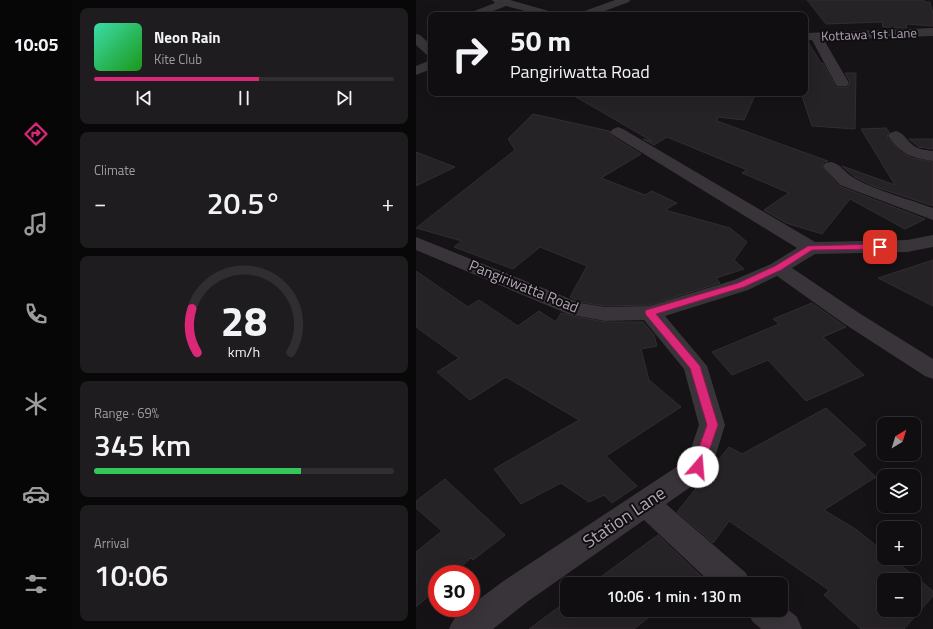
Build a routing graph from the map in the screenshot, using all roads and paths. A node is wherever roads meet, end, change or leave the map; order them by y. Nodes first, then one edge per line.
1 (625, 0) edge
2 (501, 1) edge
3 (479, 12) edge
4 (541, 12) edge
5 (592, 12) edge
6 (933, 32) edge
7 (810, 37) edge
8 (416, 38) edge
9 (428, 49) edge
10 (428, 65) edge
11 (416, 71) edge
12 (842, 83) dead end
13 (618, 132) dead end
14 (896, 136) dead end
15 (933, 156) edge
16 (831, 167) dead end
17 (933, 214) edge
18 (933, 241) edge
19 (416, 243) edge
20 (811, 248) junction
21 (778, 268) junction
22 (650, 312) junction
23 (933, 370) edge
24 (645, 503) junction
25 (727, 577) edge
26 (772, 617) edge
27 (466, 629) edge
28 (785, 629) edge

1 - 5 street
2 - 3 street
2 - 4 street
6 - 7 street, Kottawa 1st Lane
7 - 12 street
8 - 9 street
10 - 11 street
13 - 20 street
14 - 15 street
16 - 17 street
18 - 20 street
19 - 22 street, Pangiriwatta Road
20 - 21 street, Pangiriwatta Road
21 - 22 street, Pangiriwatta Road
21 - 23 street
22 - 24 street, Station Lane
24 - 25 street
24 - 27 street, Station Lane
26 - 28 street

